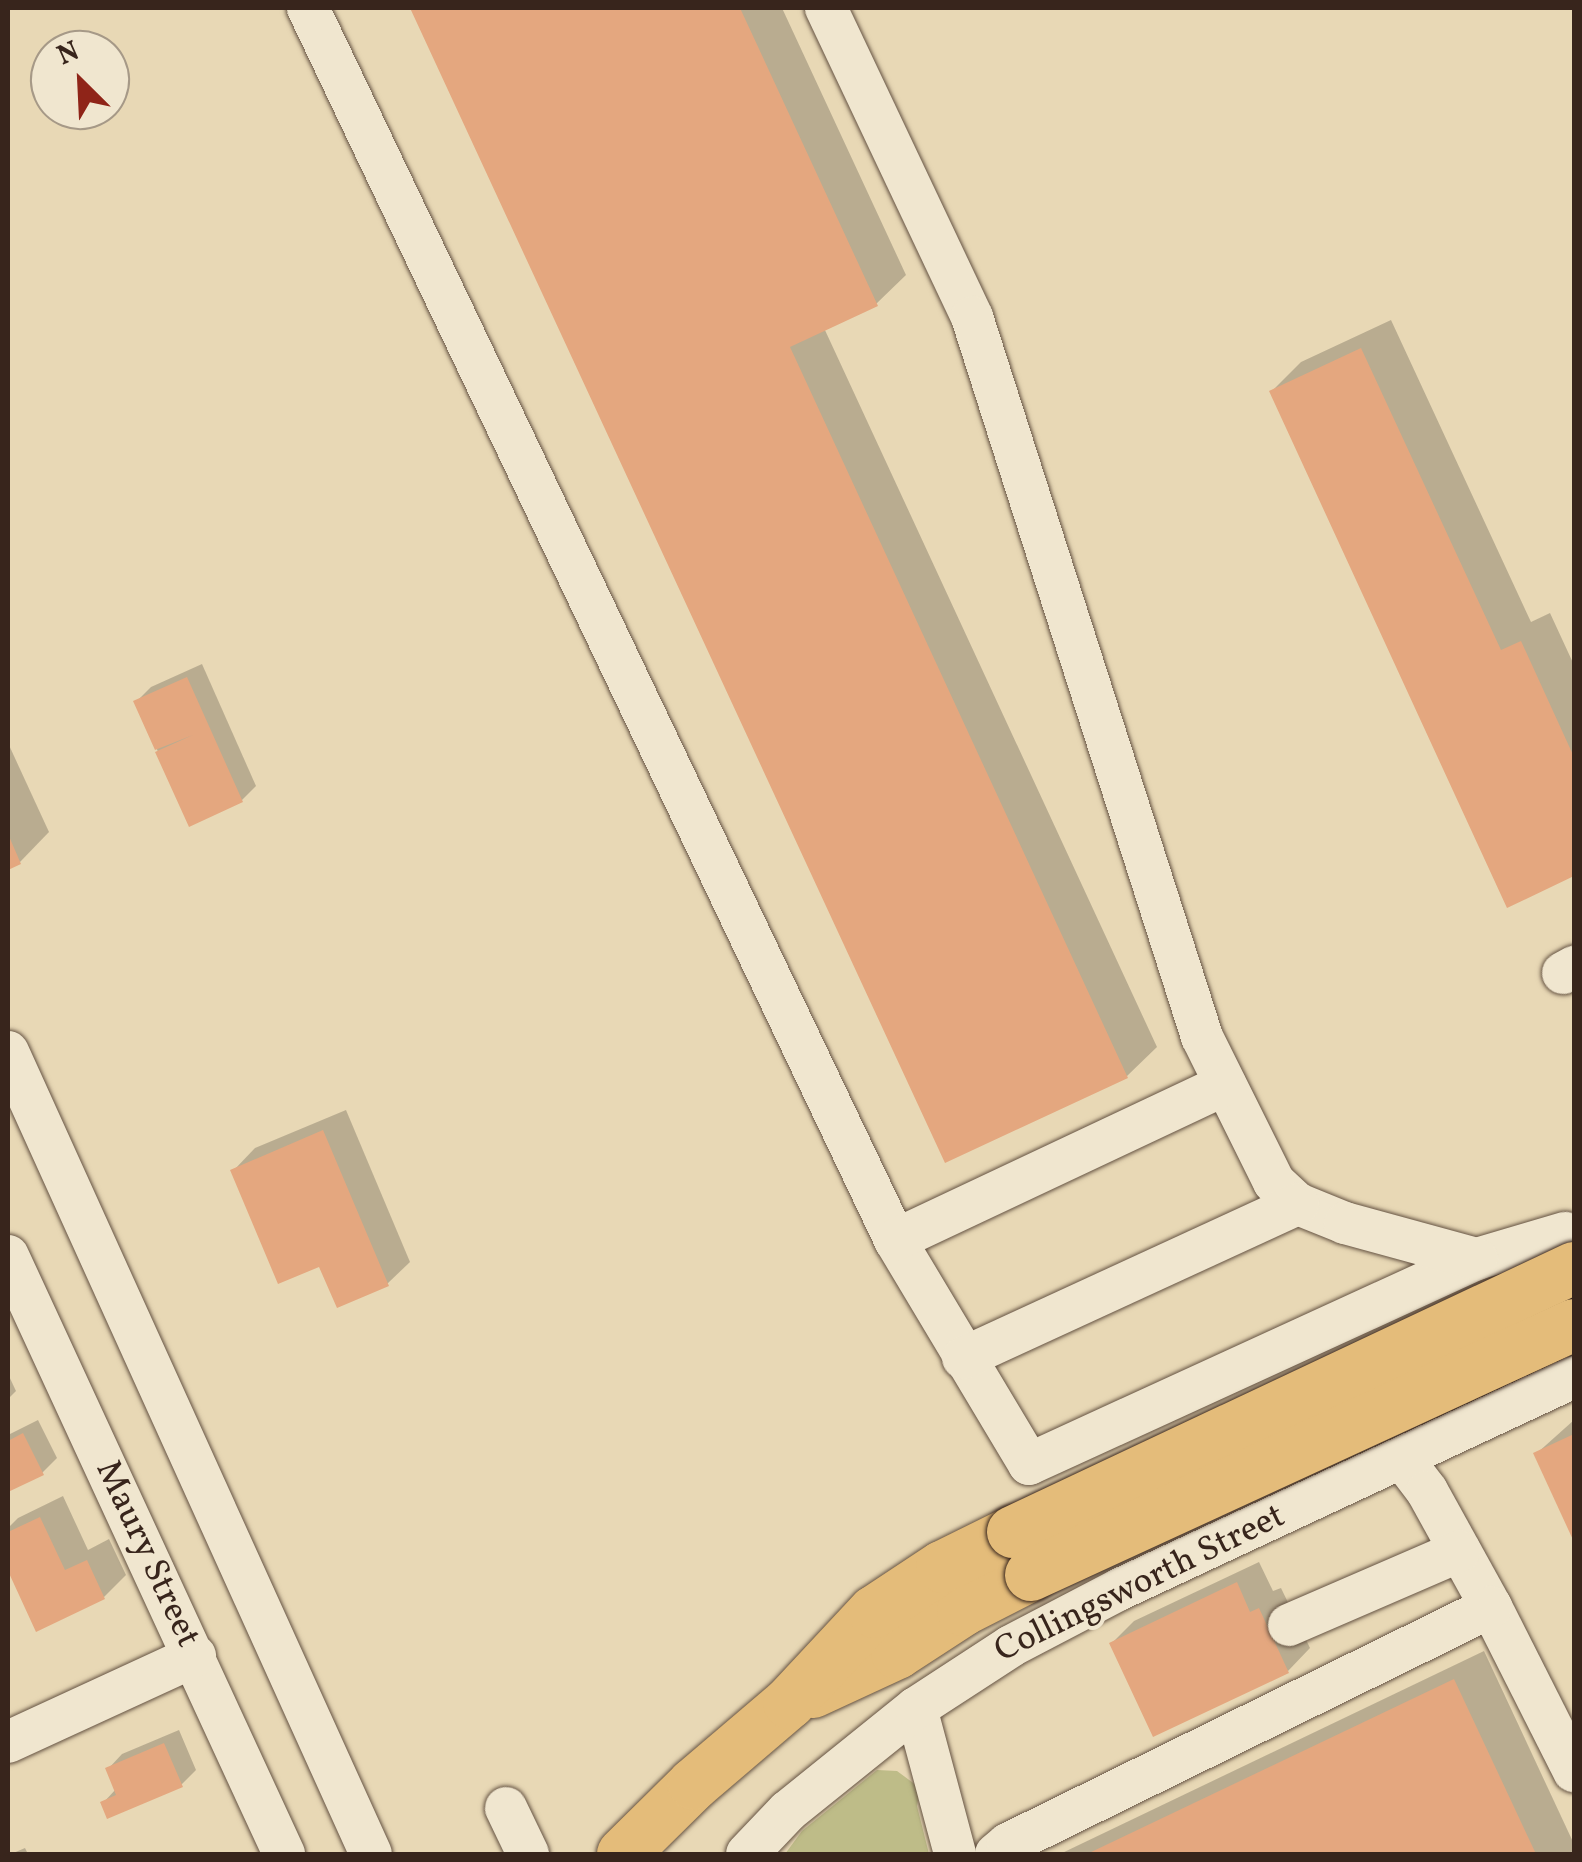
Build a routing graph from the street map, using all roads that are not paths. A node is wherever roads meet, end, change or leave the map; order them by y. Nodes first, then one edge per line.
1 (308, 8) edge
2 (826, 8) edge
3 (8, 1052) edge
4 (1225, 1086) junction
5 (1298, 1204) junction
6 (1571, 1239) edge
7 (896, 1240) junction
8 (8, 1256) edge
9 (1477, 1259) junction
10 (1574, 1325) edge
11 (963, 1358) junction
12 (1574, 1362) edge
13 (1574, 1377) edge
14 (1402, 1458) junction
15 (1460, 1551) junction
16 (1022, 1554) junction
17 (1492, 1606) junction
18 (1289, 1625) dead end
19 (195, 1656) junction
20 (916, 1708) junction
21 (8, 1742) edge
22 (1574, 1771) edge
23 (506, 1808) dead end
24 (284, 1854) edge
25 (371, 1854) edge
26 (528, 1854) edge
27 (623, 1854) edge
28 (746, 1854) edge
29 (955, 1854) edge
30 (996, 1854) edge

1 - 7 street
2 - 4 street
3 - 25 street
4 - 5 street
4 - 7 street
5 - 9 street
5 - 11 street
6 - 9 street
6 - 12 street
6 - 16 main road, Collingsworth Street, bridge
7 - 11 street
8 - 19 street, Maury Street
9 - 11 street
10 - 16 main road, Collingsworth Street, bridge
13 - 14 street, Collingsworth Street
14 - 15 street
14 - 20 street, Collingsworth Street
15 - 17 street
15 - 18 street
16 - 27 main road, Collingsworth Street
17 - 22 street
17 - 30 street
19 - 21 street
19 - 24 street, Maury Street
20 - 28 street, Collingsworth Street
20 - 29 street
23 - 26 street

